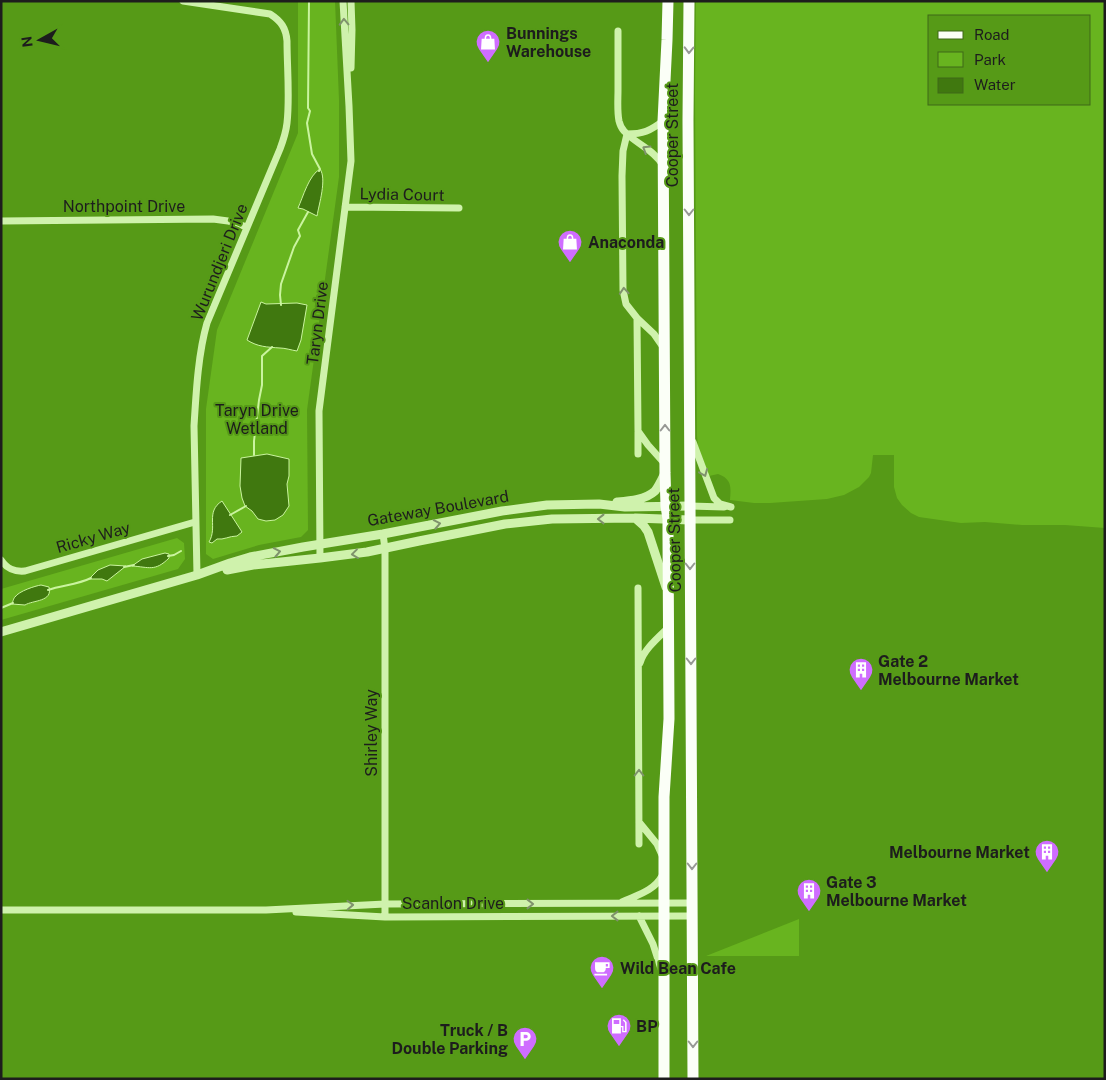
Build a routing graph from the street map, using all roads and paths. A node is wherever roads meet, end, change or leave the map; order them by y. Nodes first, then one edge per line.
1 (183, 1) edge
2 (343, 1) edge
3 (351, 1) edge
4 (689, 1) edge
5 (667, 3) edge
6 (618, 31) dead end
7 (349, 106) junction
8 (663, 121) junction
9 (627, 134) junction
10 (663, 166) junction
11 (345, 207) junction
12 (459, 208) dead end
13 (1, 221) edge
14 (247, 227) junction
15 (637, 318) junction
16 (664, 350) junction
17 (690, 429) junction
18 (638, 432) junction
19 (638, 454) dead end
20 (665, 468) junction
21 (599, 504) junction
22 (666, 506) junction
23 (690, 506) junction
24 (502, 511) junction
25 (635, 518) junction
26 (668, 519) junction
27 (690, 520) junction
28 (730, 520) dead end
29 (195, 522) junction
30 (505, 524) junction
31 (383, 534) junction
32 (320, 545) junction
33 (384, 549) junction
34 (320, 558) junction
35 (1, 560) edge
36 (197, 576) junction
37 (638, 588) dead end
38 (669, 597) junction
39 (669, 627) junction
40 (1, 632) edge
41 (639, 668) junction
42 (639, 822) junction
43 (639, 844) dead end
44 (664, 866) junction
45 (664, 903) junction
46 (692, 903) junction
47 (385, 904) junction
48 (617, 904) junction
49 (1, 910) edge
50 (266, 910) junction
51 (639, 916) junction
52 (664, 916) junction
53 (693, 916) junction
54 (385, 917) junction
55 (664, 982) junction
56 (664, 1079) edge
57 (693, 1079) edge

1 - 14 street, Wurundjeri Drive
7 -> 2 street, Taryn Drive
3 - 7 street, Taryn Drive
4 -> 17 main road, Cooper Street
5 - 8 main road, Cooper Street
6 - 9 street
7 - 11 street, Taryn Drive
8 - 9 street, Cooper Street
8 - 10 main road, Cooper Street
10 -> 9 street, Cooper Street
15 -> 9 street
10 - 16 main road, Cooper Street
11 - 12 street, Lydia Court
11 - 32 street, Taryn Drive
13 - 14 street, Northpoint Drive
14 - 29 street, Wurundjeri Drive
15 - 16 street
15 - 18 street
20 -> 16 main road, Cooper Street
17 - 23 main road, Cooper Street
17 -> 23 street
18 - 19 street
18 - 20 street, Cooper Street
20 - 21 street
20 - 22 main road, Cooper Street
21 - 22 street, Gateway Boulevard
21 - 24 street, Gateway Boulevard
22 - 23 street, Gateway Boulevard
22 - 26 main road, Cooper Street
23 - 27 main road, Cooper Street
24 - 30 street
31 -> 24 street, Gateway Boulevard
25 - 26 street, Gateway Boulevard
25 -> 30 street, Gateway Boulevard
25 - 38 street
26 - 27 street, Gateway Boulevard
26 - 38 main road, Cooper Street
27 - 28 street
27 -> 46 main road, Cooper Street
29 - 35 street, Ricky Way
29 - 36 street, Wurundjeri Drive
30 - 33 street, Gateway Boulevard
31 - 32 street, Gateway Boulevard
31 - 33 street, Shirley Way
32 - 34 street, Taryn Drive
36 -> 32 street, Gateway Boulevard
33 -> 34 street, Gateway Boulevard
33 - 47 street, Shirley Way
34 - 36 street, Gateway Boulevard
36 - 40 street, Gateway Boulevard
37 - 41 street
38 - 39 main road, Cooper Street
39 - 41 street
39 - 44 main road, Cooper Street
42 -> 41 street
42 - 43 street
42 - 44 street
44 - 45 main road, Cooper Street
44 - 48 street, Scanlon Drive
45 - 46 street, Scanlon Drive
45 - 48 street, Scanlon Drive
45 - 52 main road, Cooper Street
46 - 53 main road, Cooper Street
47 -> 48 street, Scanlon Drive
50 -> 47 street, Scanlon Drive
47 - 54 street, Shirley Way
49 - 50 street, Scanlon Drive
50 - 54 street, Scanlon Drive
51 - 52 street, Scanlon Drive
51 -> 54 street, Scanlon Drive
51 - 55 street
52 - 53 street, Scanlon Drive
52 - 55 main road, Cooper Street
53 -> 57 main road, Cooper Street
55 - 56 main road, Cooper Street

